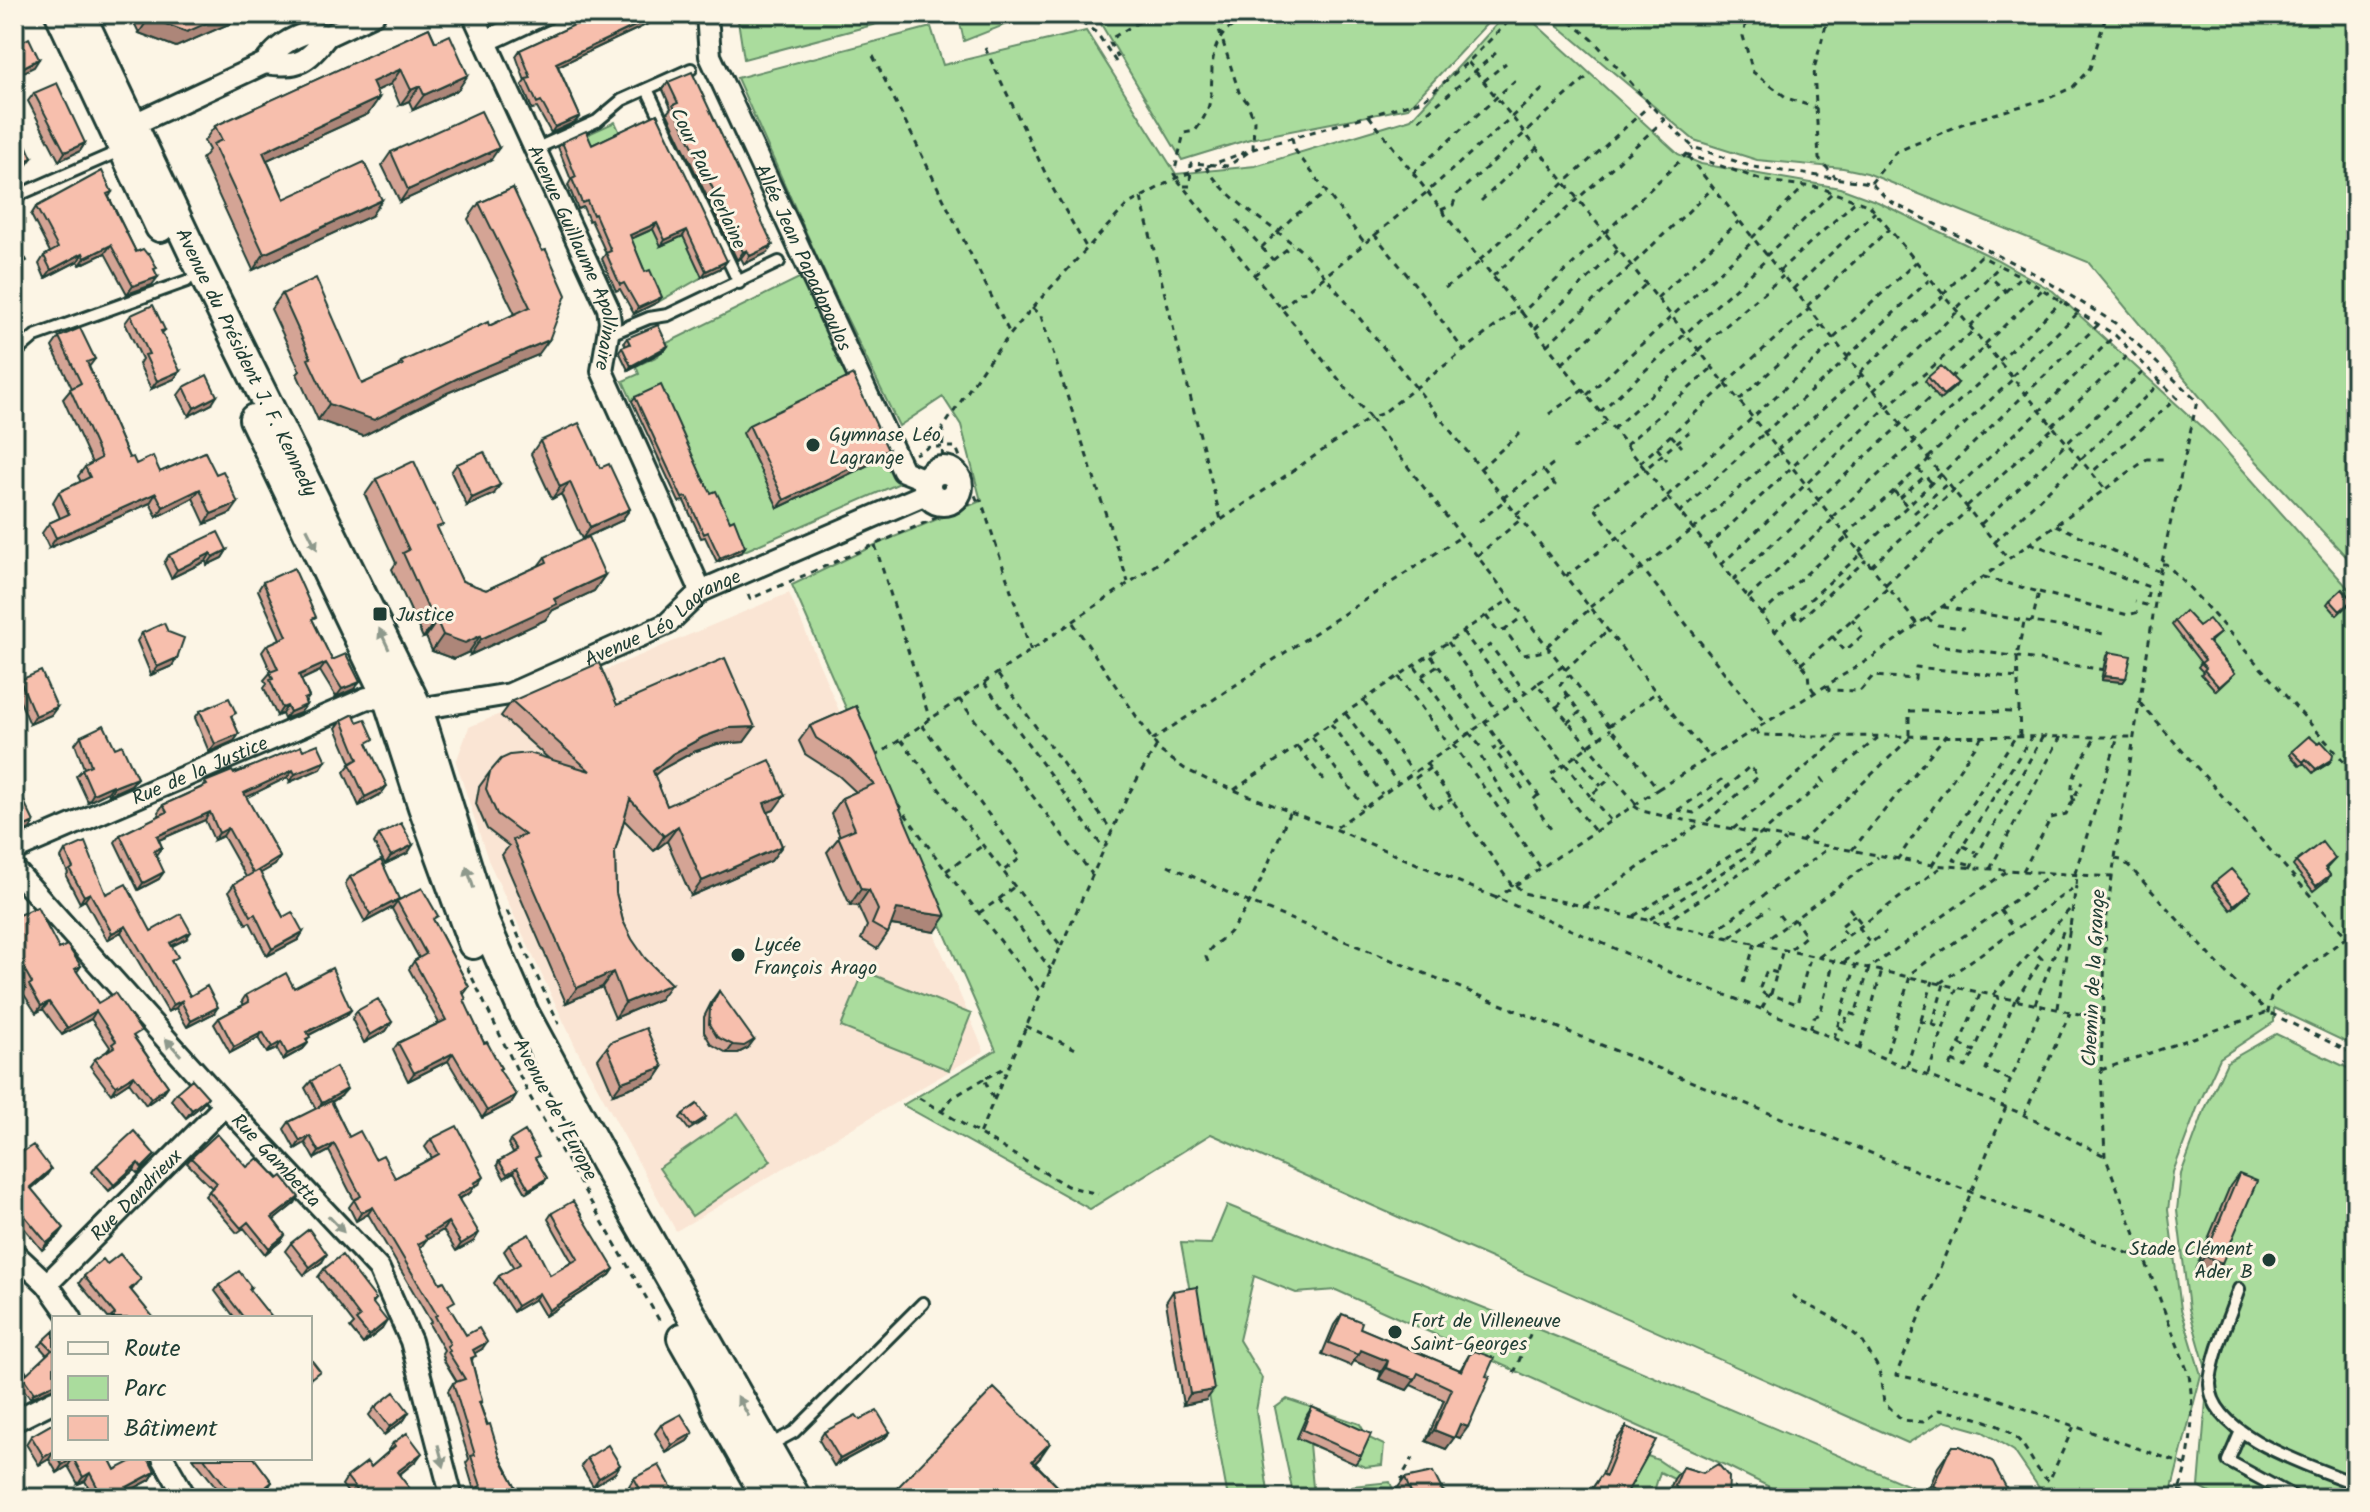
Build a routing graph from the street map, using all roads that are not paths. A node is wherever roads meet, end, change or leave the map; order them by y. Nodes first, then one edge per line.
1 (60, 14) edge
2 (80, 14) edge
3 (374, 14) edge
4 (473, 14) edge
5 (544, 14) edge
6 (707, 14) edge
7 (486, 41) junction
8 (691, 69) edge
9 (647, 89) junction
10 (127, 137) junction
11 (535, 149) junction
12 (14, 197) edge
13 (779, 262) dead end
14 (187, 281) junction
15 (739, 283) junction
16 (608, 335) junction
17 (14, 355) edge
18 (16, 375) dead end
19 (933, 481) joint
20 (701, 591) junction
21 (388, 699) junction
22 (418, 709) junction
23 (14, 850) edge
24 (14, 869) edge
25 (225, 1105) junction
26 (14, 1253) edge
27 (47, 1284) junction
28 (2239, 1289) dead end
29 (923, 1303) dead end
30 (70, 1316) edge
31 (52, 1402) edge
32 (14, 1421) edge
33 (2241, 1431) junction
34 (756, 1454) junction
35 (164, 1460) edge
36 (2356, 1484) edge
37 (186, 1498) edge
38 (452, 1498) edge
39 (767, 1498) edge
40 (796, 1498) edge
41 (2296, 1498) edge

1 - 10 main road, Avenue du Président J. F. Kennedy
2 - 10 main road, Avenue du Président J. F. Kennedy
3 - 10 street
4 - 7 street, Avenue Guillaume Apollinaire
5 - 7 street
6 - 19 street, Allée Jean Papadopoulos
7 - 11 street, Avenue Guillaume Apollinaire
8 - 9 lane
9 - 11 lane
9 - 15 lane, Cour Paul Verlaine
10 - 12 lane
10 - 14 main road, Avenue du Président J. F. Kennedy
22 -> 10 main road, Avenue du Président J. F. Kennedy
11 - 16 street, Avenue Guillaume Apollinaire
13 - 15 lane
14 - 17 lane
14 -> 21 main road, Avenue du Président J. F. Kennedy
15 - 16 lane
16 - 20 street, Avenue Guillaume Apollinaire
17 - 18 lane
19 - 20 street, Avenue Léo Lagrange
20 - 22 street, Avenue Léo Lagrange
21 - 22 street, Avenue Léo Lagrange
21 - 23 street, Rue de la Justice
21 - 34 main road, Avenue de l'Europe
34 -> 22 main road, Avenue de l'Europe
25 -> 24 street, Rue Gambetta
25 - 27 street, Rue Dandrieux
25 -> 38 street, Rue Gambetta
26 - 27 street
27 - 30 street
28 - 33 lane
29 - 34 lane
31 - 32 street
33 - 36 lane
33 - 41 lane
34 - 39 main road, Avenue de l'Europe
34 - 40 main road, Avenue de l'Europe
35 - 37 street

